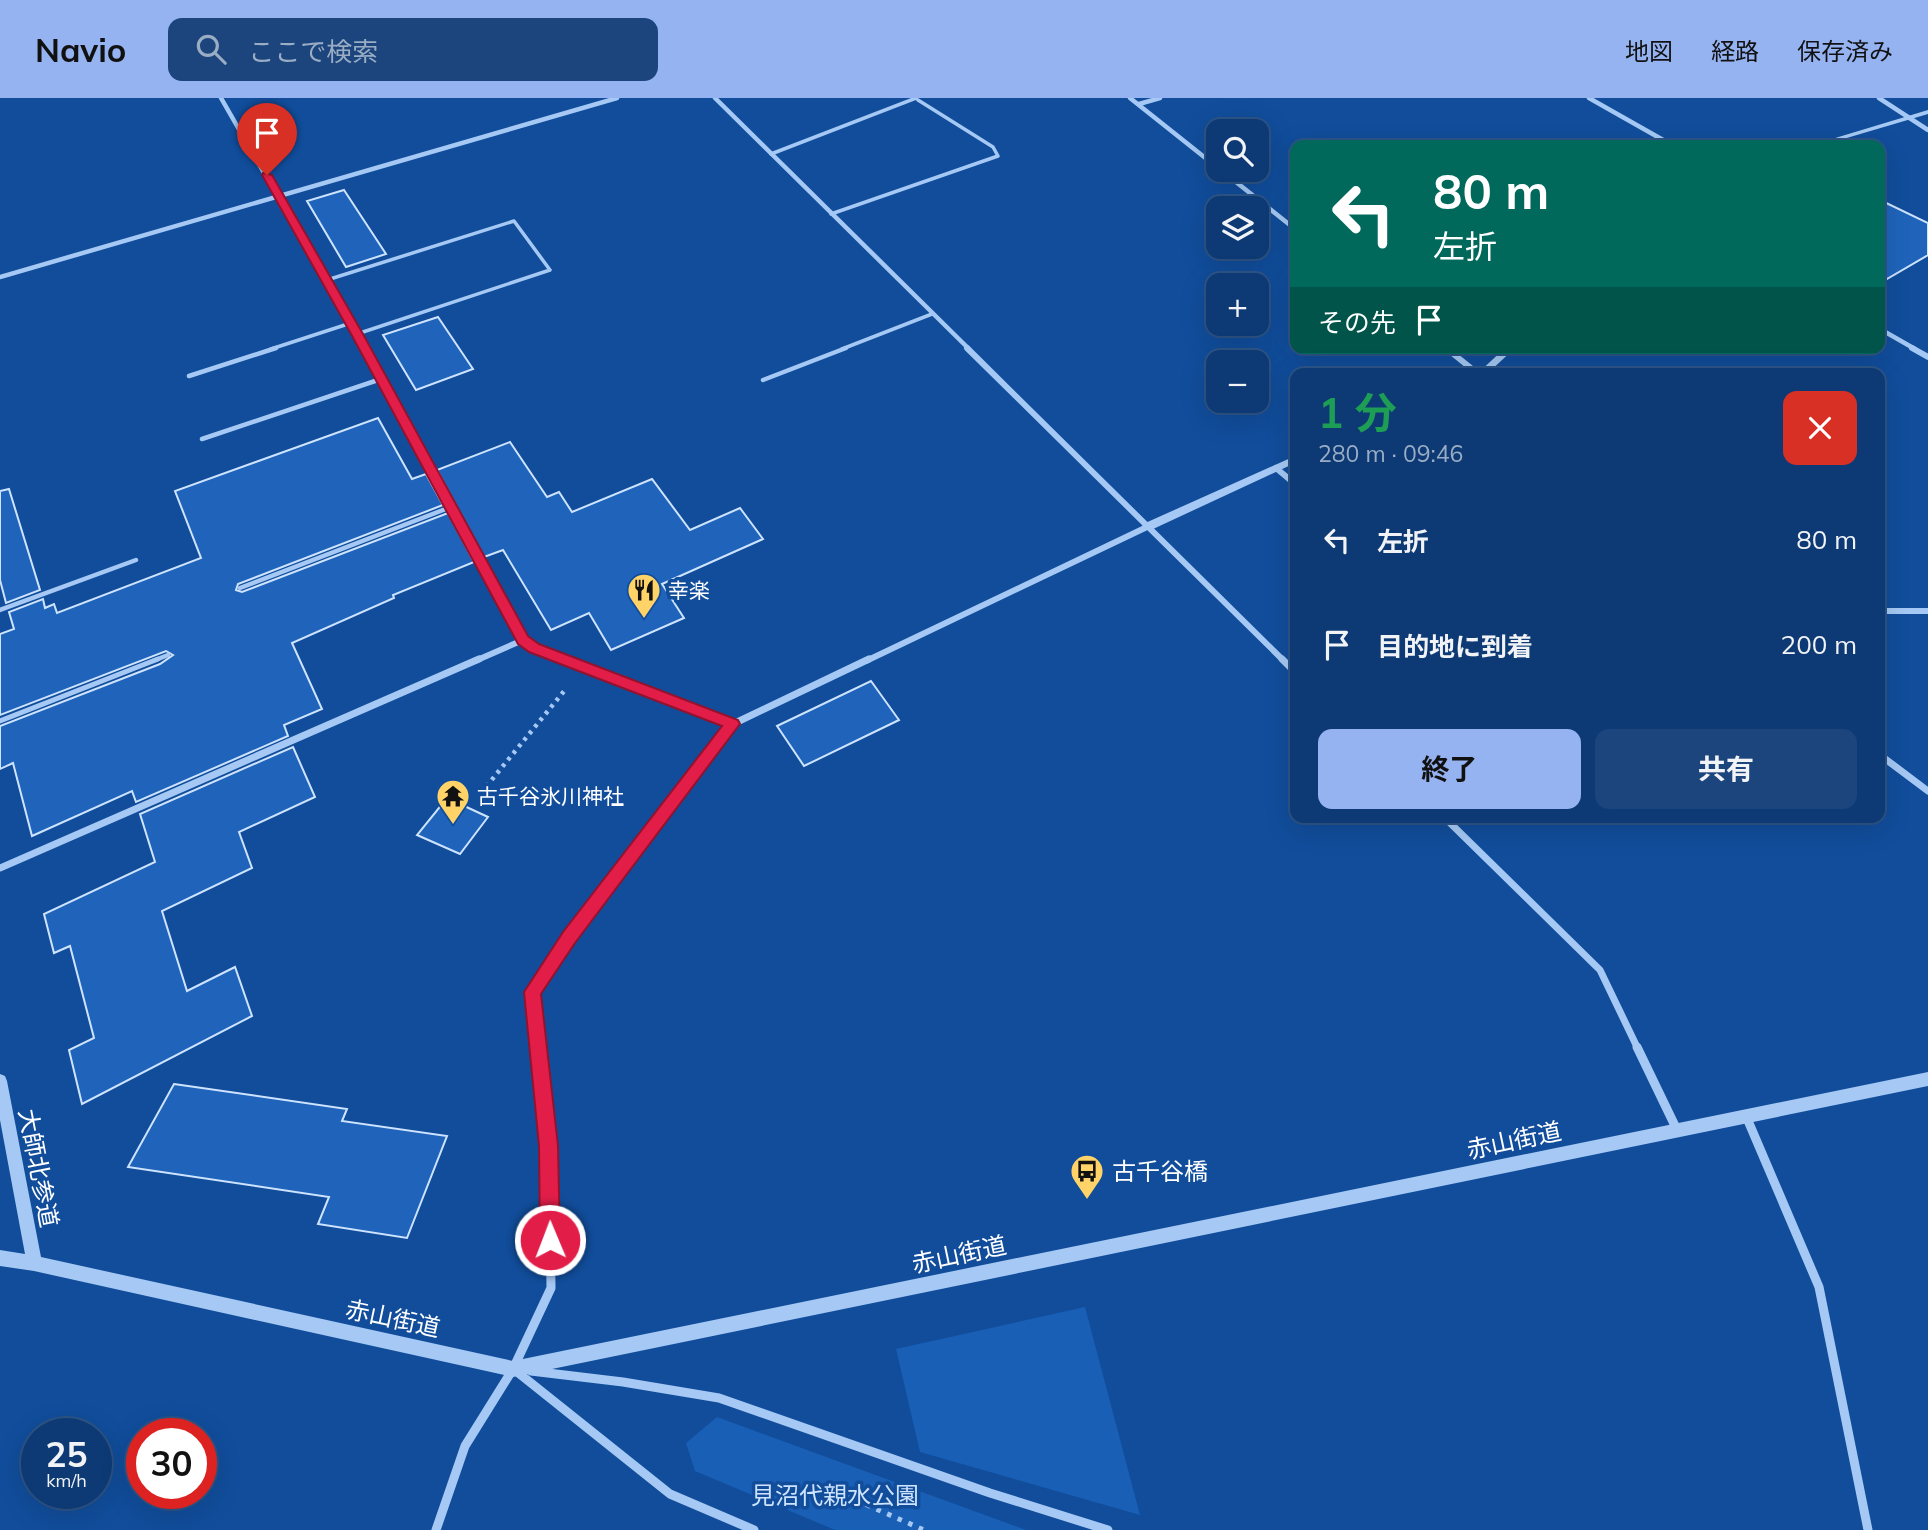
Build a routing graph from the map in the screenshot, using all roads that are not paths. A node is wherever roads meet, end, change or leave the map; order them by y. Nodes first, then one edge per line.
1 (221, 98) edge
2 (617, 98) edge
3 (715, 98) edge
4 (1130, 98) edge
5 (1160, 98) edge
6 (1589, 98) edge
7 (1879, 98) edge
8 (916, 99) edge
9 (1139, 104) junction
10 (1928, 113) edge
11 (1910, 118) junction
12 (1928, 130) edge
13 (1663, 140) edge
14 (1833, 140) edge
15 (771, 154) junction
16 (1206, 158) edge
17 (1235, 182) edge
18 (278, 195) junction
19 (831, 214) junction
20 (1290, 225) edge
21 (0, 277) edge
22 (327, 280) junction
23 (932, 314) junction
24 (351, 323) junction
25 (1885, 332) edge
26 (357, 334) junction
27 (1453, 354) edge
28 (1504, 354) edge
29 (1928, 357) edge
30 (1471, 368) edge
31 (1488, 368) edge
32 (189, 376) dead end
33 (381, 379) junction
34 (763, 380) dead end
35 (202, 439) dead end
36 (1290, 461) edge
37 (1276, 468) junction
38 (1290, 480) edge
39 (451, 507) junction
40 (1147, 527) junction
41 (136, 560) dead end
42 (240, 588) dead end
43 (0, 610) edge
44 (1885, 611) edge
45 (1928, 611) edge
46 (523, 640) junction
47 (168, 655) dead end
48 (1290, 667) edge
49 (0, 721) edge
50 (733, 724) junction
51 (1885, 759) edge
52 (1928, 791) edge
53 (1450, 823) edge
54 (0, 867) edge
55 (1928, 1079) edge
56 (0, 1081) edge
57 (1746, 1115) junction
58 (1677, 1130) junction
59 (0, 1258) edge
60 (34, 1263) junction
61 (513, 1369) junction
62 (436, 1530) edge
63 (754, 1530) edge
64 (1108, 1530) edge
65 (1868, 1530) edge

1 - 18 street
2 - 18 street
3 - 15 street
4 - 9 street
5 - 9 street
6 - 13 street
7 - 11 street
8 - 15 lane
8 - 19 lane
9 - 16 street
10 - 11 street
11 - 12 street
11 - 14 street
15 - 19 street
17 - 20 street
18 - 21 street
18 - 22 street
19 - 23 street
22 - 24 street
22 - 26 lane
23 - 34 lane
23 - 40 street
24 - 26 street
24 - 32 lane
25 - 29 street
26 - 33 street
27 - 30 street
28 - 31 street
33 - 35 lane
33 - 39 street
36 - 37 street
37 - 38 street
37 - 40 street
39 - 42 lane
39 - 46 street
40 - 48 street
40 - 50 street
41 - 43 lane
44 - 45 street
46 - 50 street
46 - 54 street
47 - 49 lane
50 - 61 street
51 - 52 street
53 - 58 street
55 - 57 street, 赤山街道
56 - 60 street, 大師北参道
57 - 58 street, 赤山街道
57 - 65 street
58 - 61 street, 赤山街道
59 - 60 street, 赤山街道
60 - 61 street, 赤山街道
61 - 62 street
61 - 63 street
61 - 64 street

